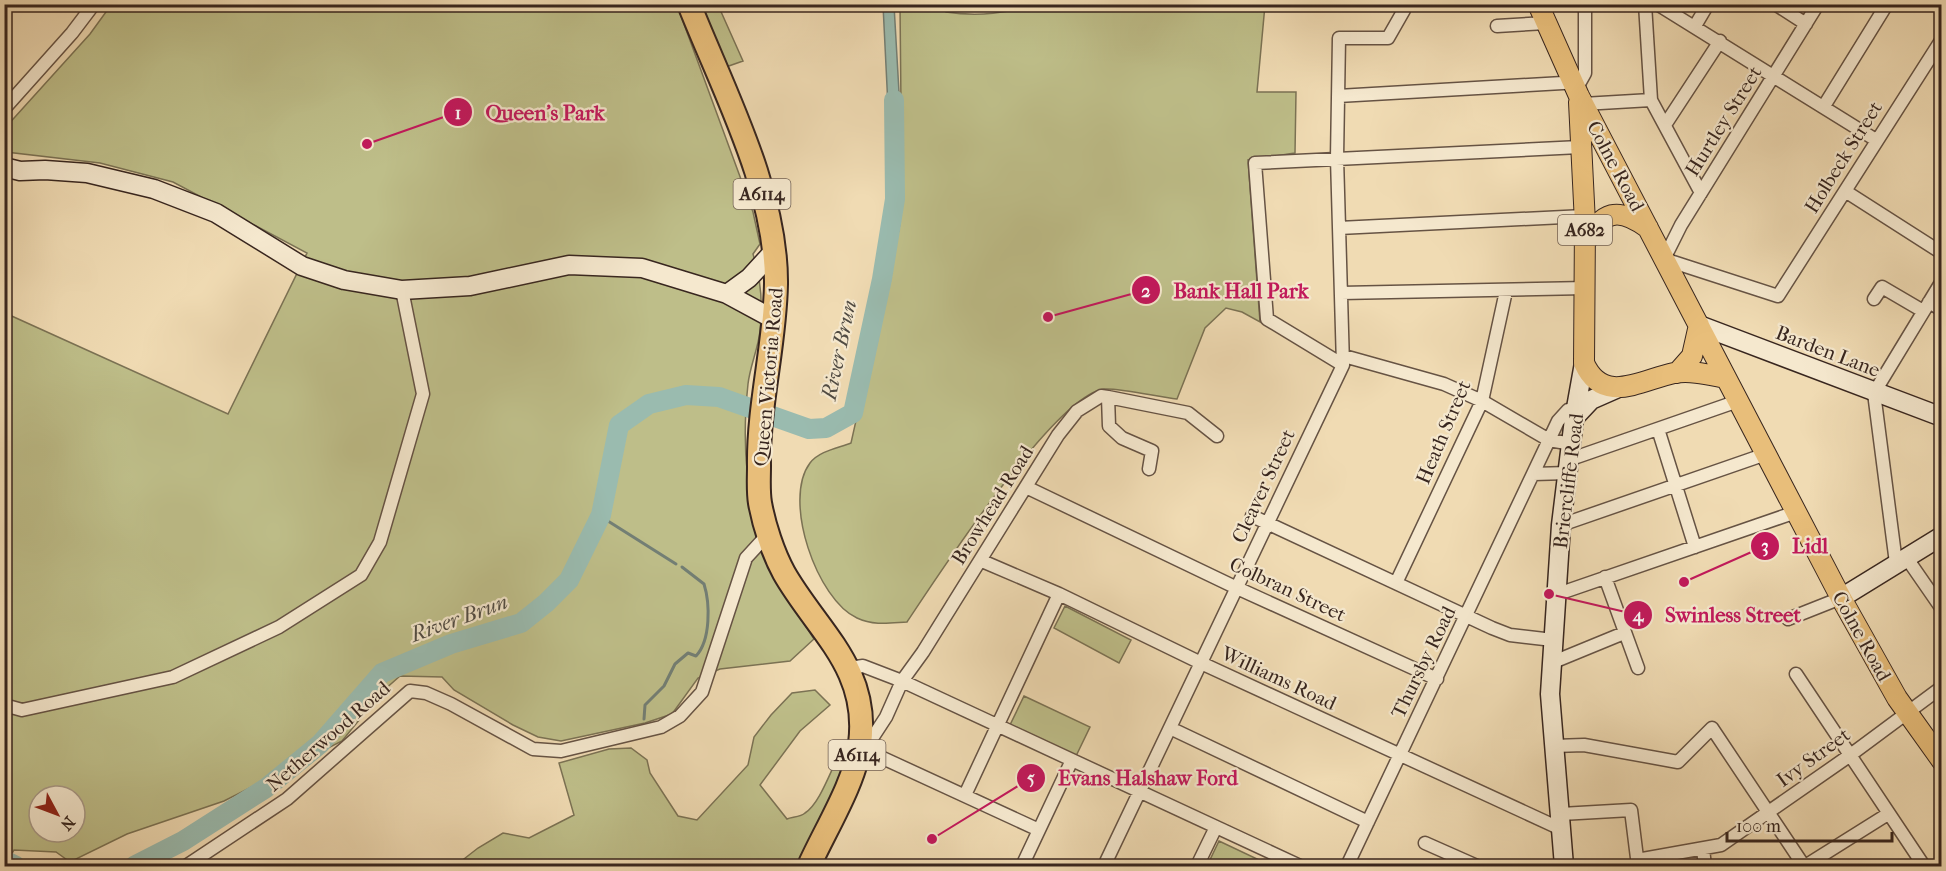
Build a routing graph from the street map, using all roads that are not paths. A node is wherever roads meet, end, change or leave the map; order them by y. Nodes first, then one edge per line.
1 (94, 4) edge
2 (689, 4) edge
3 (1538, 4) edge
4 (1645, 4) edge
5 (1657, 4) edge
6 (1708, 4) edge
7 (1775, 4) edge
8 (1818, 4) edge
9 (1887, 4) edge
10 (1585, 5) edge
11 (1404, 10) dead end
12 (1546, 23) junction
13 (1806, 24) junction
14 (1497, 26) dead end
15 (1695, 26) junction
16 (1941, 39) edge
17 (1720, 41) junction
18 (1774, 75) junction
19 (1578, 95) junction
20 (1338, 96) junction
21 (1651, 100) junction
22 (1824, 106) junction
23 (4, 109) edge
24 (1665, 125) junction
25 (1876, 140) junction
26 (1580, 147) junction
27 (1337, 158) junction
28 (4, 167) edge
29 (1845, 190) junction
30 (1701, 193) junction
31 (1584, 216) junction
32 (1339, 228) junction
33 (1648, 228) junction
34 (1585, 243) junction
35 (773, 252) junction
36 (1941, 253) edge
37 (1665, 262) junction
38 (1941, 281) edge
39 (1586, 288) junction
40 (402, 290) junction
41 (1506, 291) junction
42 (1341, 293) junction
43 (727, 294) junction
44 (1874, 299) dead end
45 (1926, 307) junction
46 (1941, 310) edge
47 (775, 320) junction
48 (1699, 325) junction
49 (1343, 360) junction
50 (1584, 363) junction
51 (1677, 373) junction
52 (1726, 378) junction
53 (1616, 389) junction
54 (1874, 393) junction
55 (1108, 397) junction
56 (1482, 401) junction
57 (1738, 401) junction
58 (1575, 414) junction
59 (1941, 417) edge
60 (1658, 429) junction
61 (1216, 436) dead end
62 (1549, 440) junction
63 (1766, 454) junction
64 (1570, 459) junction
65 (1149, 469) dead end
66 (1533, 474) junction
67 (1676, 485) junction
68 (1026, 487) junction
69 (1796, 512) junction
70 (1252, 516) dead end
71 (1267, 523) junction
72 (1561, 525) junction
73 (769, 533) junction
74 (1941, 536) edge
75 (1695, 547) junction
76 (1901, 560) junction
77 (982, 561) junction
78 (1605, 577) junction
79 (1396, 583) junction
80 (1237, 588) junction
81 (1059, 594) junction
82 (1556, 595) junction
83 (1841, 598) junction
84 (1941, 609) edge
85 (1467, 616) junction
86 (1788, 619) dead end
87 (1624, 633) junction
88 (1553, 640) junction
89 (1201, 663) junction
90 (1551, 663) junction
91 (1638, 668) dead end
92 (850, 673) junction
93 (1796, 674) dead end
94 (1437, 678) junction
95 (902, 681) junction
96 (1941, 687) edge
97 (4, 705) edge
98 (1906, 712) junction
99 (998, 727) junction
100 (1170, 728) junction
101 (864, 746) junction
102 (1554, 746) junction
103 (1400, 755) junction
104 (1849, 756) junction
105 (1072, 760) junction
106 (1941, 761) edge
107 (1140, 791) junction
108 (965, 795) junction
109 (1768, 813) junction
110 (1888, 814) junction
111 (1368, 822) junction
112 (1561, 822) junction
113 (1216, 827) junction
114 (1039, 830) junction
115 (1425, 843) dead end
116 (1703, 849) junction
117 (1638, 863) edge
118 (186, 867) edge
119 (809, 867) edge
120 (1022, 867) edge
121 (1104, 867) edge
122 (1197, 867) edge
123 (1300, 867) edge
124 (1347, 867) edge
125 (1477, 867) edge
126 (1564, 867) edge
127 (1705, 867) edge
128 (1805, 867) edge
129 (1924, 867) edge

1 - 23 street
2 - 35 highway, Queen Victoria Road / A6114
3 - 12 main road, Colne Road / A682
4 - 21 street
5 - 15 street
6 - 15 street
7 - 13 street
8 - 13 street, Hurtley Street
9 - 22 street
10 - 19 street
11 - 20 street, Cleaver Street
12 - 14 street
12 - 19 main road, Colne Road / A682
13 - 18 street, Hurtley Street
15 - 17 street
16 - 25 street, Holbeck Street
17 - 18 street
17 - 24 street
18 - 22 street
18 - 30 street, Hurtley Street
19 - 20 street
19 - 21 street
19 - 26 main road, Briercliffe Road / A682
19 - 33 main road, Colne Road / A682
20 - 27 street, Cleaver Street
21 - 24 street
22 - 25 street
24 - 30 street
25 - 29 street, Holbeck Street
26 - 27 street
26 - 31 main road, Briercliffe Road / A682
27 - 32 street, Cleaver Street
27 - 49 street
28 - 40 street
29 - 36 street
29 - 37 street, Holbeck Street
30 - 37 street, Hurtley Street
31 - 32 street
31 - 34 main road, Briercliffe Road / A682
32 - 42 street, Cleaver Street
33 - 34 main road, A682
33 - 37 main road, Colne Road / A682
34 - 39 main road, Briercliffe Road / A682
35 - 43 street
35 - 47 highway, Queen Victoria Road / A6114
37 - 48 main road, Colne Road / A682
38 - 45 street
39 - 41 street
39 - 50 main road, Briercliffe Road / A682
40 - 43 street
40 - 97 street
41 - 42 street
41 - 56 street, Heath Street
42 - 49 street, Cleaver Street
43 - 47 street
44 - 45 street
45 - 46 street
45 - 54 street
47 - 73 highway, Queen Victoria Road / A6114
48 - 51 main road
48 - 52 main road, Colne Road
48 - 54 street, Barden Lane
49 - 56 street
49 - 71 street, Cleaver Street
50 - 53 main road
50 - 58 street, Briercliffe Road
51 - 52 main road
51 - 53 main road
52 - 57 main road, Colne Road
53 - 58 street
54 - 59 street, Barden Lane
54 - 76 street
55 - 61 street
55 - 65 street
55 - 68 street, Browhead Road
56 - 62 street
56 - 79 street, Heath Street
57 - 60 street
57 - 63 main road, Colne Road
58 - 62 street, Thursby Road
58 - 64 street, Briercliffe Road
60 - 64 street
60 - 67 street
62 - 64 street
62 - 66 street, Thursby Road
63 - 67 street
63 - 69 main road, Colne Road
64 - 66 street
64 - 72 street, Briercliffe Road
66 - 85 street, Thursby Road
67 - 72 street
67 - 75 street
68 - 77 street, Browhead Road
68 - 80 street, Colbran Street
69 - 75 street
69 - 83 main road, Colne Road
70 - 71 street
71 - 79 street
71 - 80 street, Cleaver Street
72 - 82 street, Briercliffe Road
73 - 92 highway, Queen Victoria Road / A6114
73 - 118 street, Netherwood Road
74 - 76 street
75 - 78 street
76 - 83 street
76 - 84 street
77 - 81 street, Williams Road
77 - 95 street, Browhead Road
78 - 82 street
78 - 87 street
79 - 85 street
80 - 89 street, Cleaver Street
80 - 94 street, Colbran Street
81 - 89 street, Williams Road
81 - 99 street
82 - 88 street, Briercliffe Road
83 - 86 street
83 - 98 main road, Colne Road
85 - 88 street
85 - 94 street, Thursby Road
87 - 90 street
87 - 91 street
88 - 90 street, Briercliffe Road
89 - 100 street, Cleaver Street
89 - 103 street, Williams Road
90 - 102 street, Briercliffe Road
92 - 95 street
92 - 101 highway, A6114
93 - 104 street
94 - 103 street, Thursby Road
95 - 99 street
95 - 101 street, Browhead Road
96 - 98 street, Ivy Street
98 - 104 street, Ivy Street
98 - 106 main road, Colne Road
99 - 105 street
99 - 108 street
100 - 107 street, Cleaver Street
100 - 111 street
101 - 108 street
101 - 119 highway, A6114
102 - 109 street
102 - 112 street, Briercliffe Road
103 - 111 street, Thursby Road
103 - 112 street, Williams Road
104 - 109 street, Ivy Street
104 - 110 street
105 - 107 street
105 - 114 street
107 - 113 street
107 - 121 street, Cleaver Street
108 - 114 street
109 - 116 street, Ivy Street
109 - 128 street
110 - 128 street
110 - 129 street
111 - 124 street, Thursby Road
112 - 117 street
112 - 126 street, Briercliffe Road
113 - 122 street
113 - 123 street
114 - 120 street
115 - 125 street
116 - 117 street, Ivy Street
116 - 127 street

